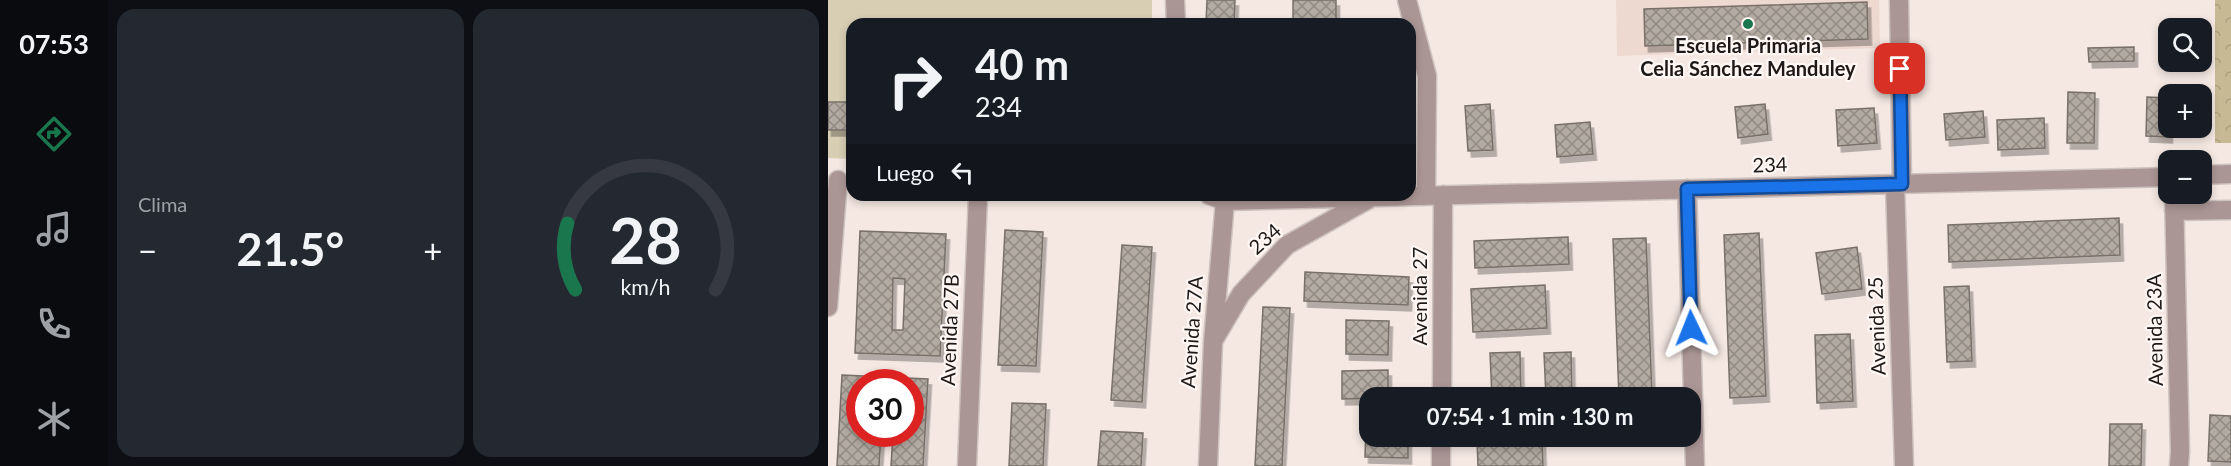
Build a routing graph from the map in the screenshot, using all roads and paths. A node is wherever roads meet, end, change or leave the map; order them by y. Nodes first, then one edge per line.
1 (1175, 0) edge
2 (1407, 0) edge
3 (1899, 0) edge
4 (1176, 18) edge
5 (1412, 18) edge
6 (1416, 34) edge
7 (2231, 174) edge
8 (2212, 175) edge
9 (2158, 177) edge
10 (839, 180) edge
11 (1899, 184) junction
12 (1687, 189) junction
13 (1416, 196) edge
14 (1435, 196) junction
15 (978, 201) edge
16 (1217, 201) edge
17 (1366, 201) edge
18 (2174, 204) edge
19 (2188, 204) edge
20 (2231, 210) edge
21 (828, 307) edge
22 (1213, 342) junction
23 (1442, 387) edge
24 (1441, 447) edge
25 (967, 466) edge
26 (1208, 466) edge
27 (1441, 466) edge
28 (1695, 466) edge
29 (1905, 466) edge
30 (2179, 466) edge

1 - 4 street
2 - 5 street, Avenida 27
3 - 11 street, Avenida 25
6 - 14 street, Avenida 27
7 - 8 street
9 - 11 street, 234
10 - 21 street
11 - 12 street, 234
11 - 29 street, Avenida 25
12 - 14 street, 234
12 - 28 street
13 - 14 street, 234
14 - 23 street, Avenida 27
15 - 25 street, Avenida 27B
16 - 22 street, Avenida 27A
17 - 22 street, 234
18 - 30 street, Avenida 23A
19 - 20 street
22 - 26 street, Avenida 27A
24 - 27 street

